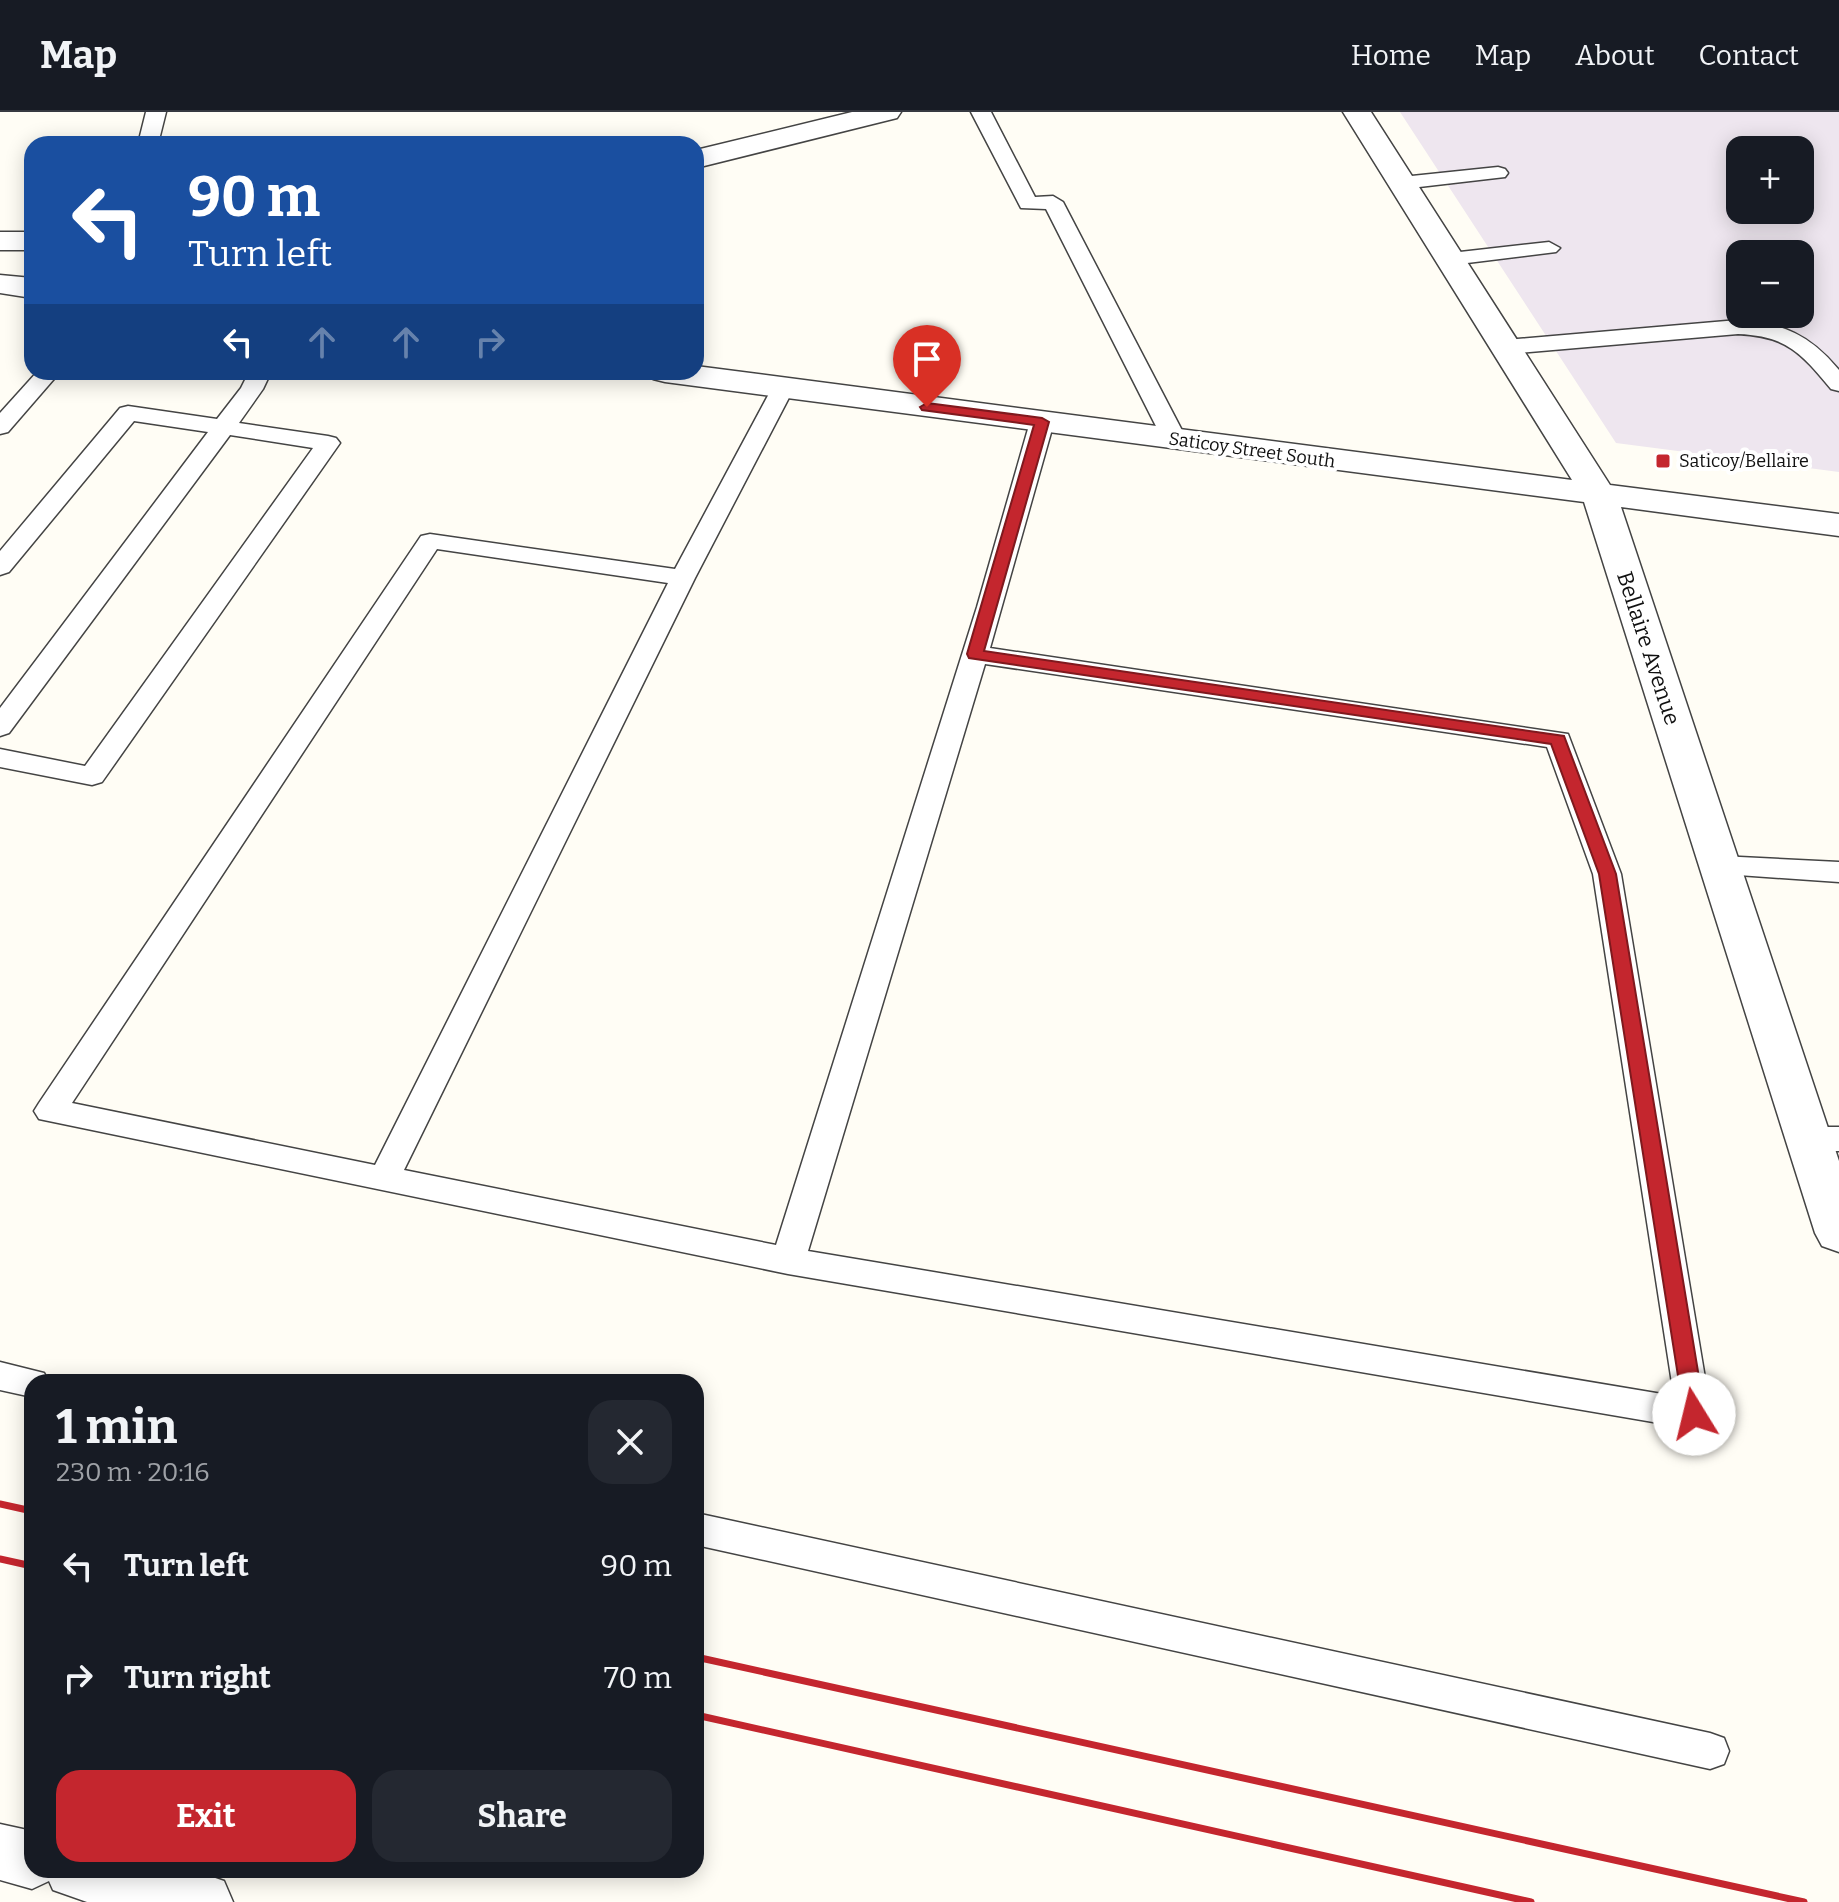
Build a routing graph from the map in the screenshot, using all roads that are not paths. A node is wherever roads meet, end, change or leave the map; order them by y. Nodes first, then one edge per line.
1 (156, 112) edge
2 (981, 112) edge
3 (1357, 112) edge
4 (872, 114) edge
5 (150, 136) edge
6 (704, 157) edge
7 (1498, 173) dead end
8 (1402, 183) junction
9 (0, 241) edge
10 (24, 241) edge
11 (1549, 248) dead end
12 (1451, 259) junction
13 (0, 284) edge
14 (24, 287) edge
15 (1506, 347) junction
16 (704, 377) edge
17 (42, 380) edge
18 (255, 380) edge
19 (1839, 384) edge
20 (783, 388) junction
21 (1042, 422) junction
22 (224, 426) junction
23 (0, 427) edge
24 (1175, 440) junction
25 (1600, 496) junction
26 (1839, 525) edge
27 (0, 567) edge
28 (683, 578) junction
29 (975, 654) junction
30 (0, 727) edge
31 (0, 758) edge
32 (1720, 866) junction
33 (1839, 872) edge
34 (1824, 1139) edge
35 (384, 1178) junction
36 (1839, 1233) edge
37 (788, 1261) junction
38 (0, 1376) edge
39 (24, 1381) edge
40 (704, 1531) edge
41 (1710, 1751) dead end
42 (0, 1852) edge
43 (24, 1858) edge
44 (106, 1878) edge
45 (203, 1902) edge

1 - 5 lane
2 - 24 lane
3 - 8 street, Bellaire Avenue
4 - 6 street
7 - 8 lane
8 - 12 street, Bellaire Avenue
9 - 10 street
11 - 12 lane
12 - 15 street, Bellaire Avenue
13 - 14 street
15 - 19 lane
15 - 25 street, Bellaire Avenue
16 - 20 street, Saticoy Street South
17 - 23 lane
18 - 22 lane
20 - 21 street, Saticoy Street South
20 - 28 lane
21 - 24 street, Saticoy Street South
21 - 29 lane
22 - 27 lane
22 - 30 lane
22 - 31 lane
24 - 25 street, Saticoy Street South
25 - 26 street, Saticoy Street South
25 - 32 street, Bellaire Avenue
28 - 35 lane
28 - 35 lane
29 - 37 lane
29 - 37 lane
32 - 33 lane
32 - 34 street, Bellaire Avenue
34 - 36 street, Bellaire Avenue
35 - 37 lane
38 - 39 lane
40 - 41 lane
42 - 43 street
44 - 45 street

